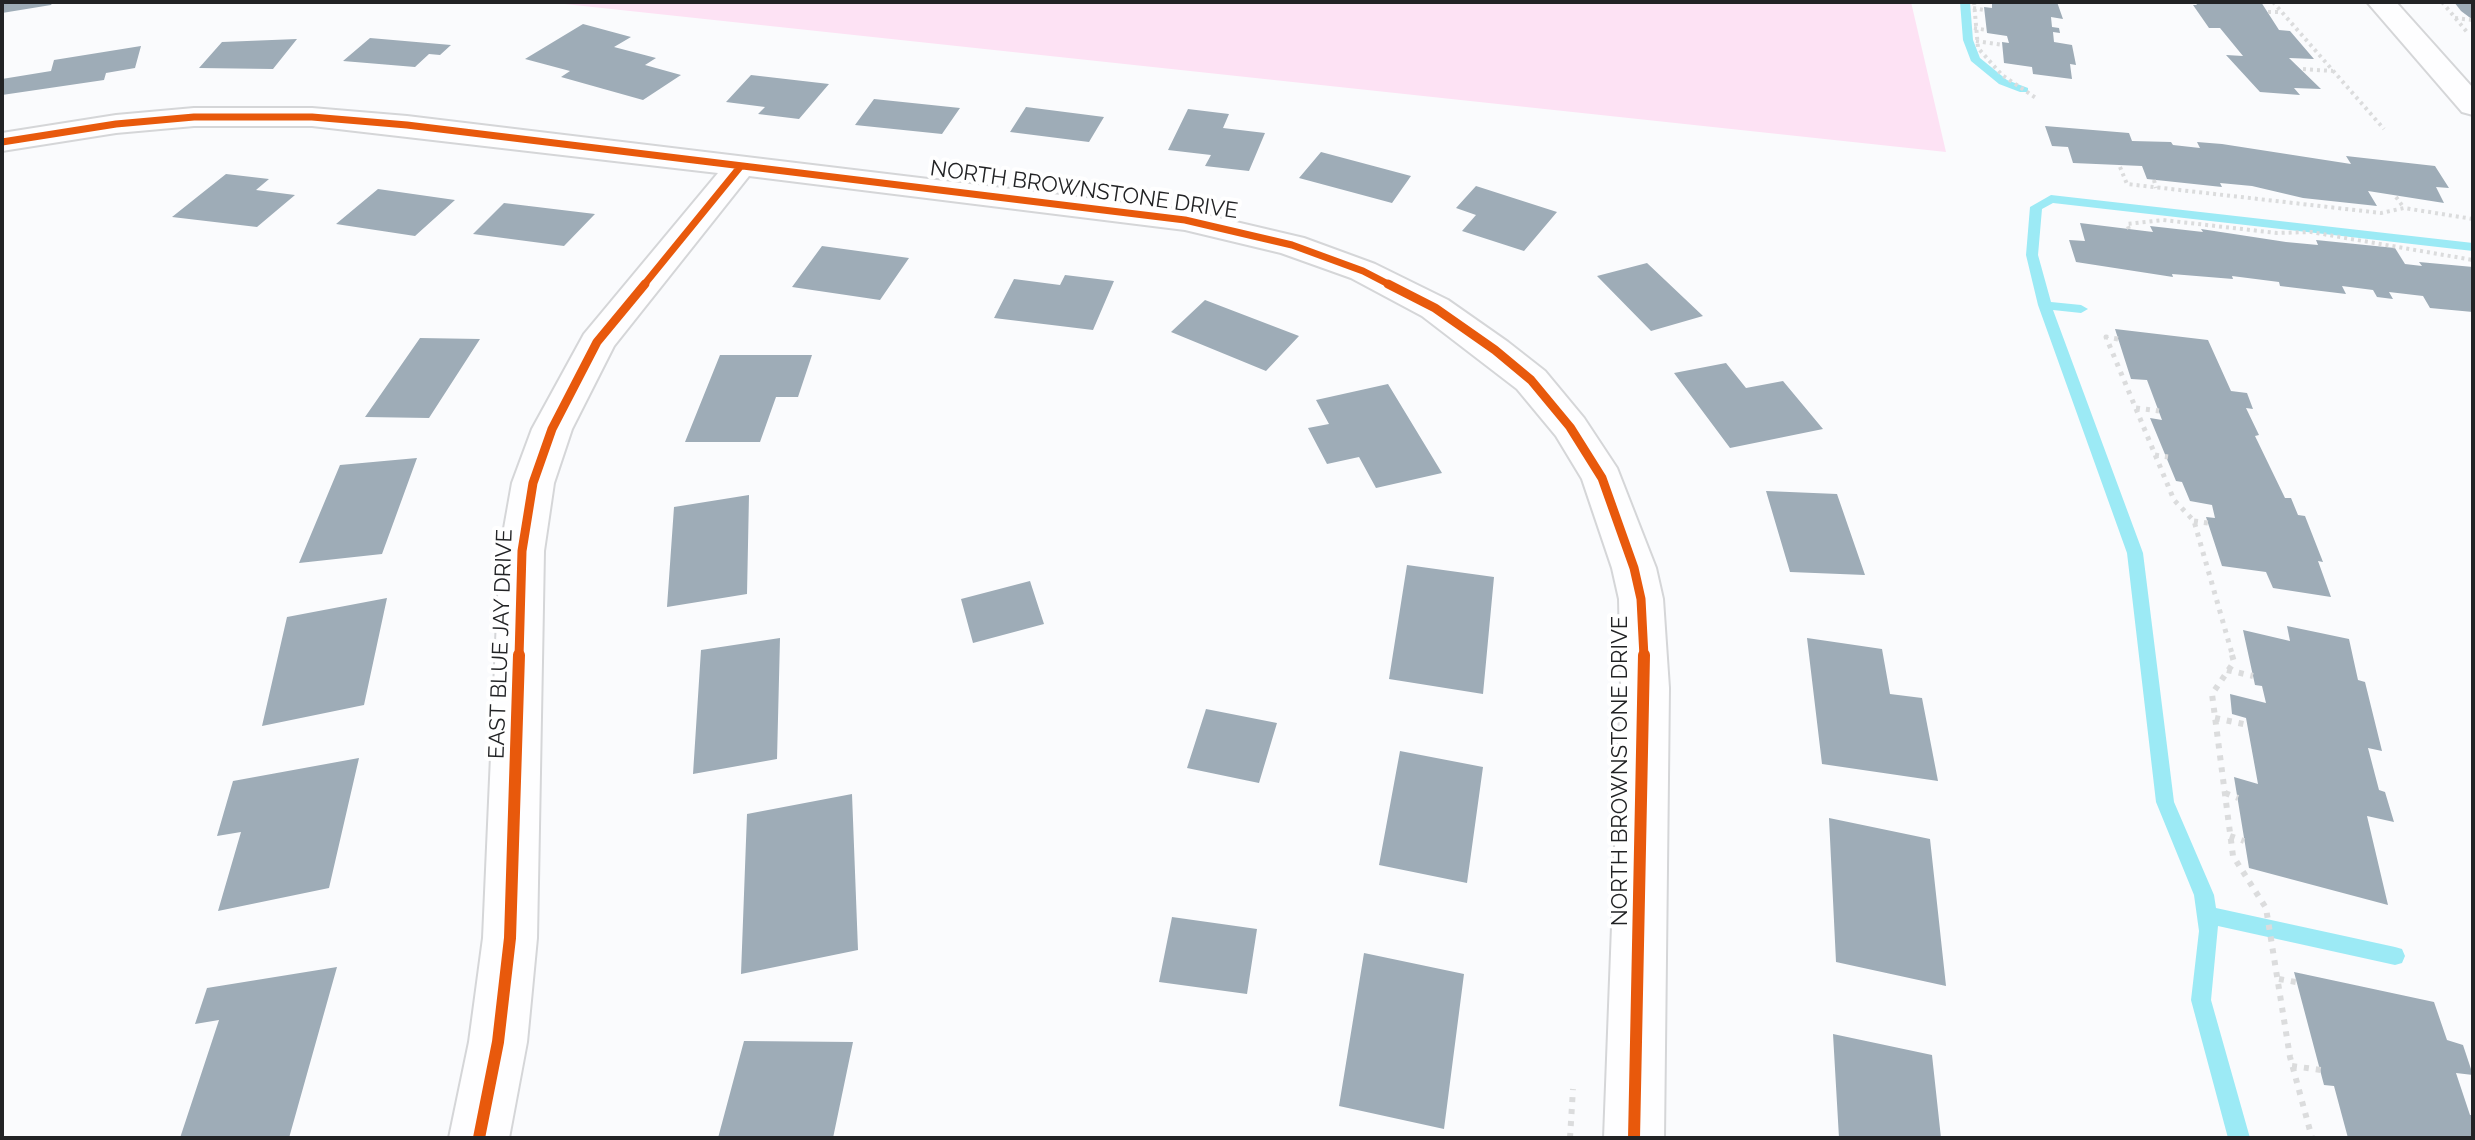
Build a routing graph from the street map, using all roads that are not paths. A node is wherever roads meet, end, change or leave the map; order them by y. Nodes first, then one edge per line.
1 (2381, 2) edge
2 (2473, 106) edge
3 (2, 142) edge
4 (740, 167) junction
5 (479, 1138) edge
6 (1634, 1138) edge

1 - 2 street
3 - 4 street, NORTH BROWNSTONE DRIVE
4 - 5 street, EAST BLUE JAY DRIVE
4 - 6 street, NORTH BROWNSTONE DRIVE

